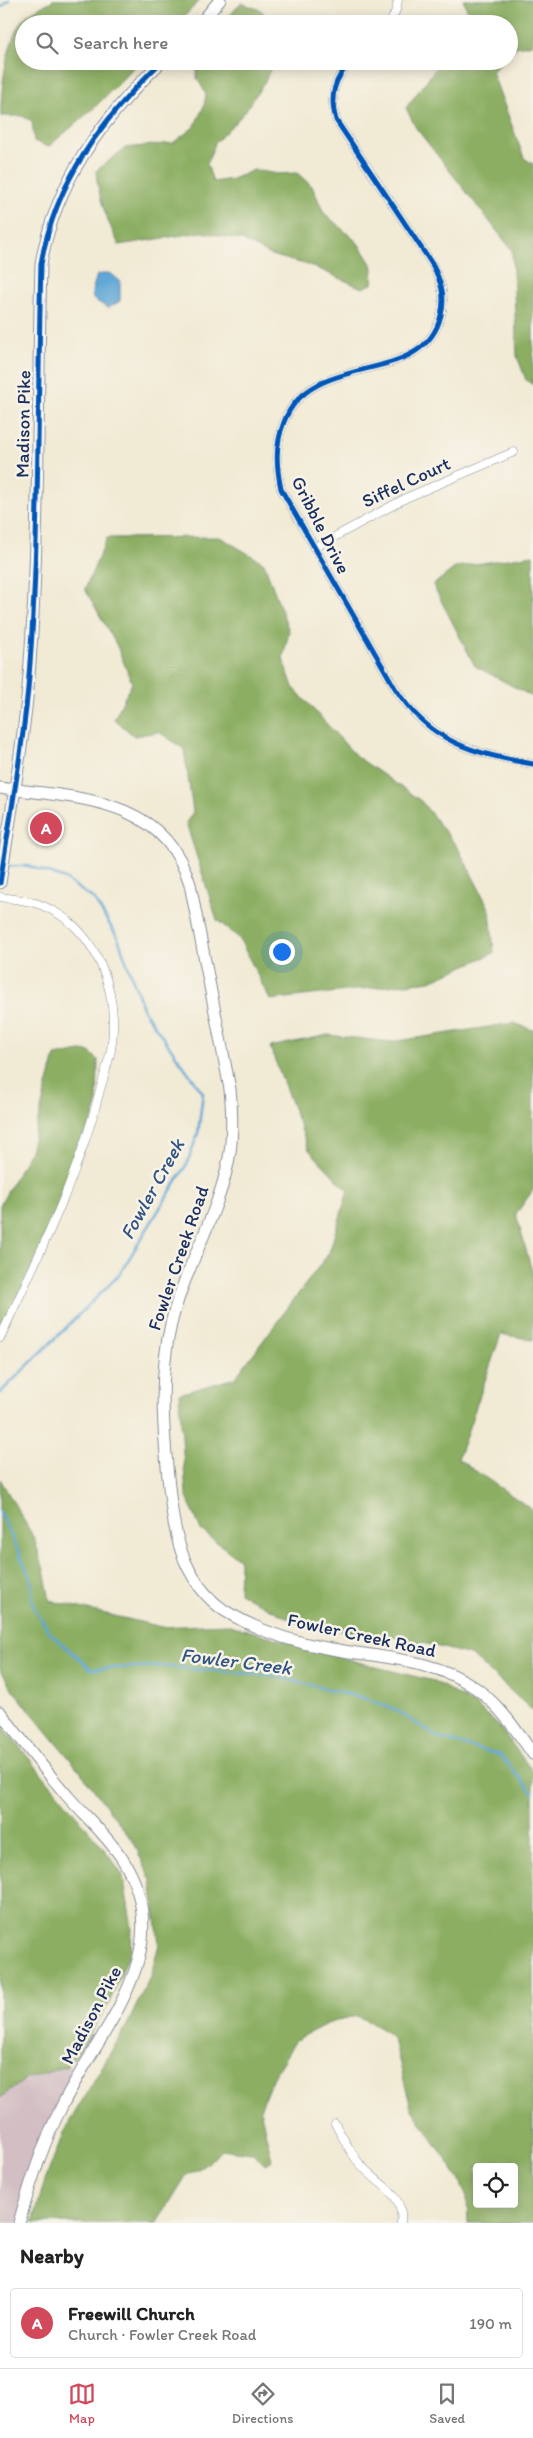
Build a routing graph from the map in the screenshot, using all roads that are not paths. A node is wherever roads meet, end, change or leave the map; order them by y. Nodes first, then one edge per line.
1 (220, 0) edge
2 (398, 0) edge
3 (208, 15) edge
4 (394, 15) edge
5 (153, 70) edge
6 (342, 70) edge
7 (514, 452) dead end
8 (314, 548) junction
9 (533, 764) edge
10 (0, 788) edge
11 (16, 790) junction
12 (0, 883) edge
13 (0, 898) edge
14 (0, 1338) edge
15 (0, 1712) edge
16 (533, 1754) edge
17 (336, 2124) dead end
18 (19, 2223) edge
19 (401, 2223) edge

1 - 3 street
2 - 4 street
5 - 11 street, Madison Pike
6 - 8 street, Gribble Drive
7 - 8 street, Siffel Court
8 - 9 street, Gribble Drive
10 - 11 street, Fowler Creek Road
11 - 12 street, Madison Pike
11 - 16 street, Fowler Creek Road
13 - 14 street
15 - 18 street, Madison Pike
17 - 19 street

